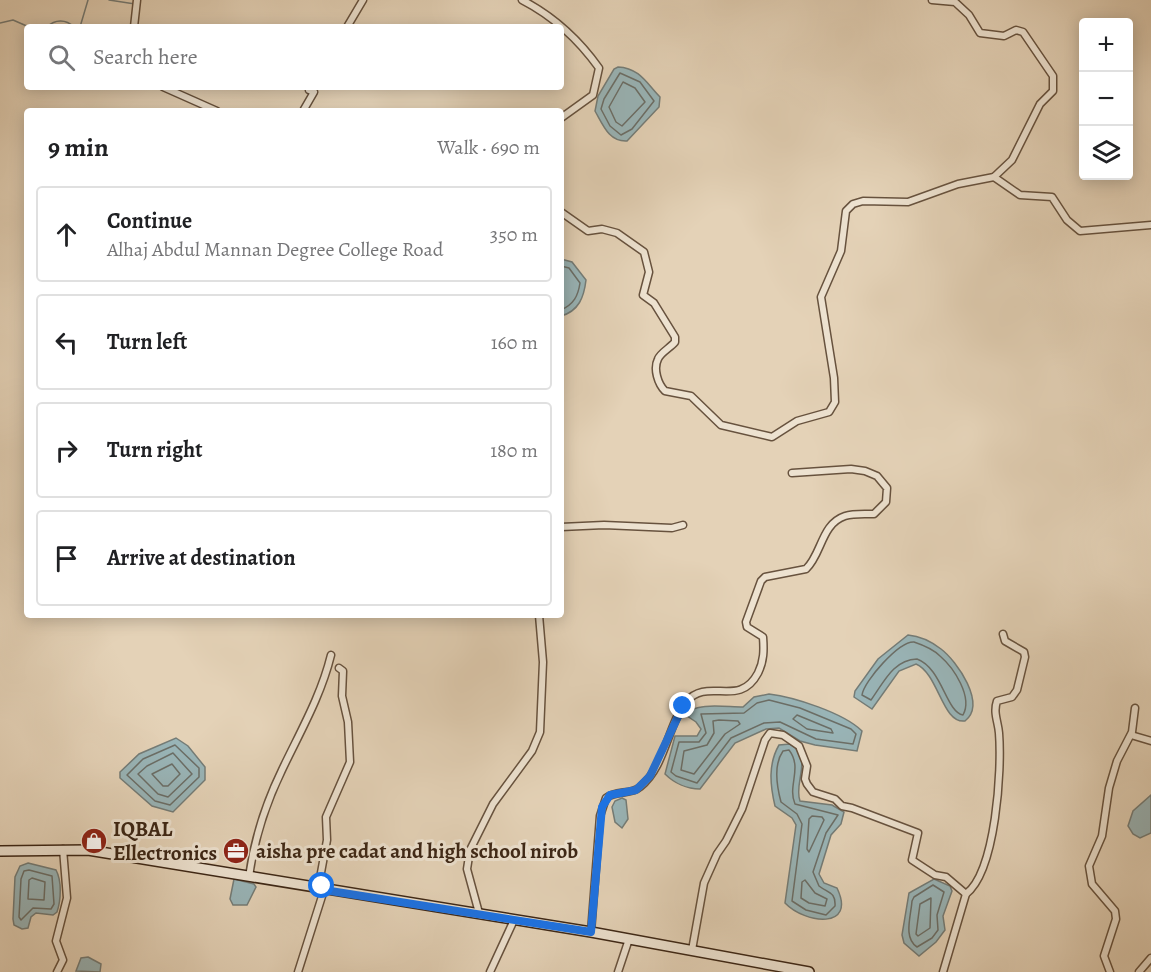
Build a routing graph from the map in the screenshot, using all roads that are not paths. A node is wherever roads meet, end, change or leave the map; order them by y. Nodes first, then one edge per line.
1 (137, 0) edge
2 (363, 0) edge
3 (522, 0) edge
4 (932, 0) edge
5 (134, 24) edge
6 (349, 24) edge
7 (558, 24) edge
8 (564, 29) edge
9 (171, 90) edge
10 (309, 90) edge
11 (212, 108) edge
12 (305, 108) edge
13 (564, 116) edge
14 (994, 177) junction
15 (564, 214) edge
16 (1151, 225) edge
17 (792, 473) dead end
18 (683, 525) dead end
19 (564, 527) edge
20 (539, 618) edge
21 (1003, 634) dead end
22 (331, 655) dead end
23 (339, 668) dead end
24 (1135, 708) dead end
25 (1131, 735) junction
26 (1151, 741) edge
27 (63, 849) junction
28 (0, 851) edge
29 (249, 877) junction
30 (324, 890) junction
31 (966, 894) junction
32 (479, 913) junction
33 (514, 920) junction
34 (591, 932) junction
35 (629, 939) junction
36 (692, 950) junction
37 (1151, 958) edge
38 (57, 972) edge
39 (298, 972) edge
40 (490, 972) edge
41 (618, 972) edge
42 (809, 972) edge
43 (943, 972) edge
44 (1110, 972) edge
45 (1138, 972) edge

1 - 5 street
2 - 6 street
3 - 7 street
4 - 14 street
8 - 13 street
9 - 11 street
10 - 12 street
14 - 15 street
14 - 16 street
17 - 34 street
18 - 19 street
20 - 32 street
21 - 31 street
22 - 29 street
23 - 30 street
24 - 25 street
25 - 26 street
25 - 44 street
27 - 28 street
27 - 29 street
27 - 38 street
29 - 30 street
30 - 32 street
30 - 39 street
31 - 36 street
31 - 43 street
32 - 33 street
33 - 34 street
33 - 40 street
34 - 35 street
35 - 36 street
35 - 41 street
36 - 42 street
37 - 45 street

